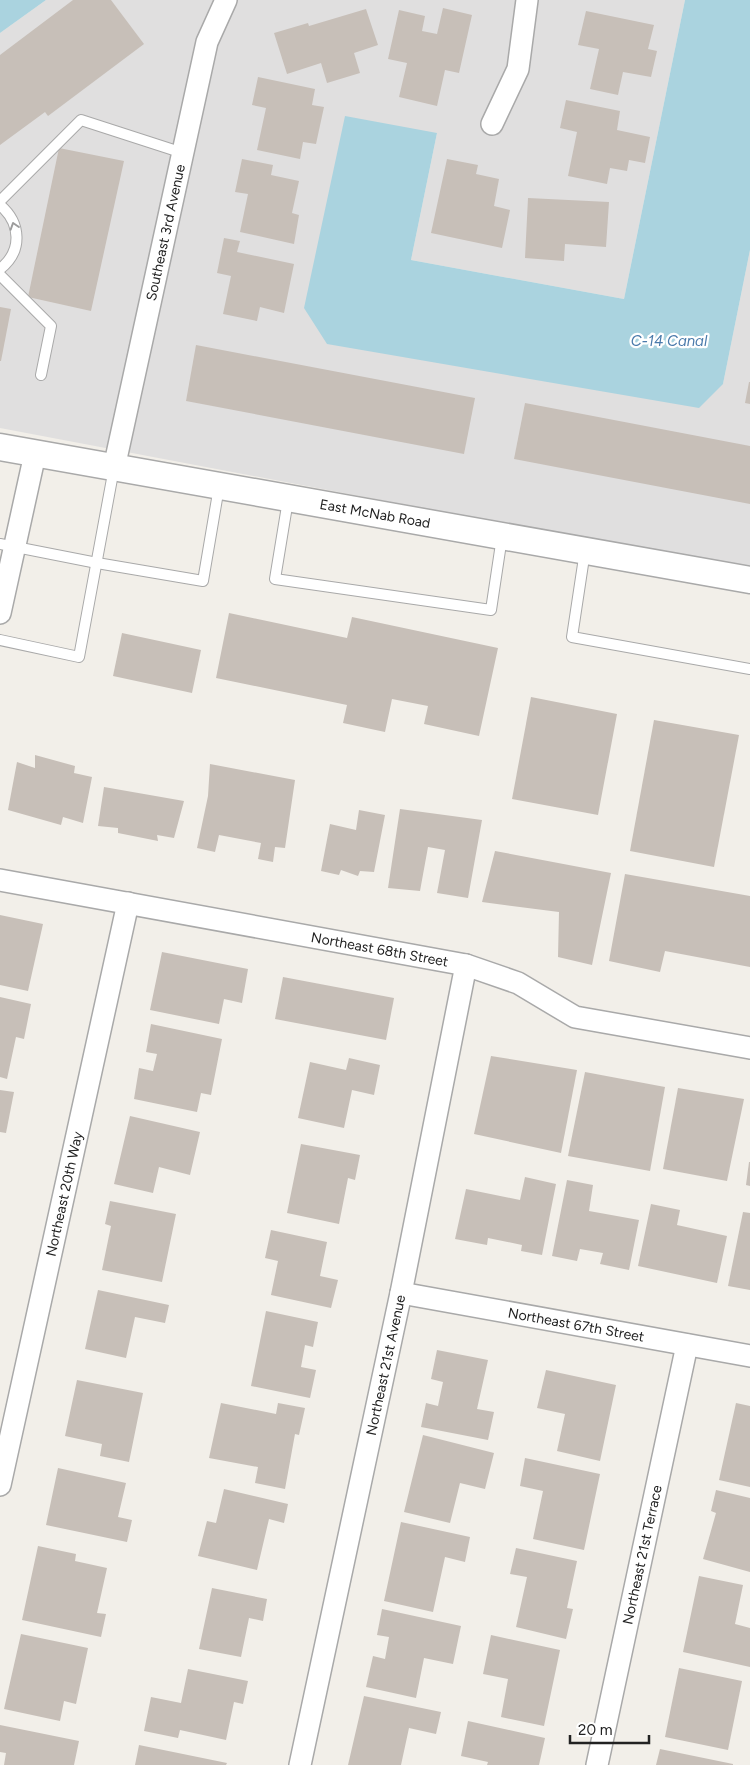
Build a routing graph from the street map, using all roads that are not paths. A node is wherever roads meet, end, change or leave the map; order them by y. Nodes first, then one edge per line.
1 (226, 0) edge
2 (528, 0) edge
3 (492, 124) dead end
4 (183, 152) junction
5 (0, 201) edge
6 (0, 205) edge
7 (0, 269) edge
8 (0, 275) edge
9 (41, 374) dead end
10 (0, 447) edge
11 (35, 454) junction
12 (114, 468) junction
13 (219, 486) junction
14 (288, 498) junction
15 (502, 537) junction
16 (7, 545) edge
17 (585, 552) junction
18 (97, 563) junction
19 (750, 580) edge
20 (0, 614) edge
21 (0, 640) edge
22 (750, 669) edge
23 (0, 880) edge
24 (128, 903) junction
25 (466, 965) junction
26 (750, 1048) edge
27 (401, 1292) junction
28 (687, 1345) junction
29 (750, 1356) edge
30 (0, 1485) edge
31 (300, 1765) edge
32 (598, 1765) edge

1 - 4 street, Southeast 3rd Avenue
2 - 3 street
4 - 5 lane
4 - 12 street, Southeast 3rd Avenue
7 -> 6 lane
8 - 9 lane
10 - 11 street, East McNab Road
11 - 12 street, East McNab Road
11 - 16 street
12 - 13 street, East McNab Road
12 - 18 lane
13 - 14 street, East McNab Road
13 - 18 lane
14 - 15 street, East McNab Road
14 - 15 lane
15 - 17 street, East McNab Road
16 - 18 lane
16 - 20 street
17 - 19 street, East McNab Road
17 - 22 lane
18 - 21 lane
23 - 24 street, Northeast 68th Street
24 - 25 street, Northeast 68th Street
24 - 30 street, Northeast 20th Way
25 - 26 street, Northeast 68th Street
25 - 27 street, Northeast 21st Avenue
27 - 28 street, Northeast 67th Street
27 - 31 street, Northeast 21st Avenue
28 - 29 street, Northeast 67th Street
28 - 32 street, Northeast 21st Terrace

